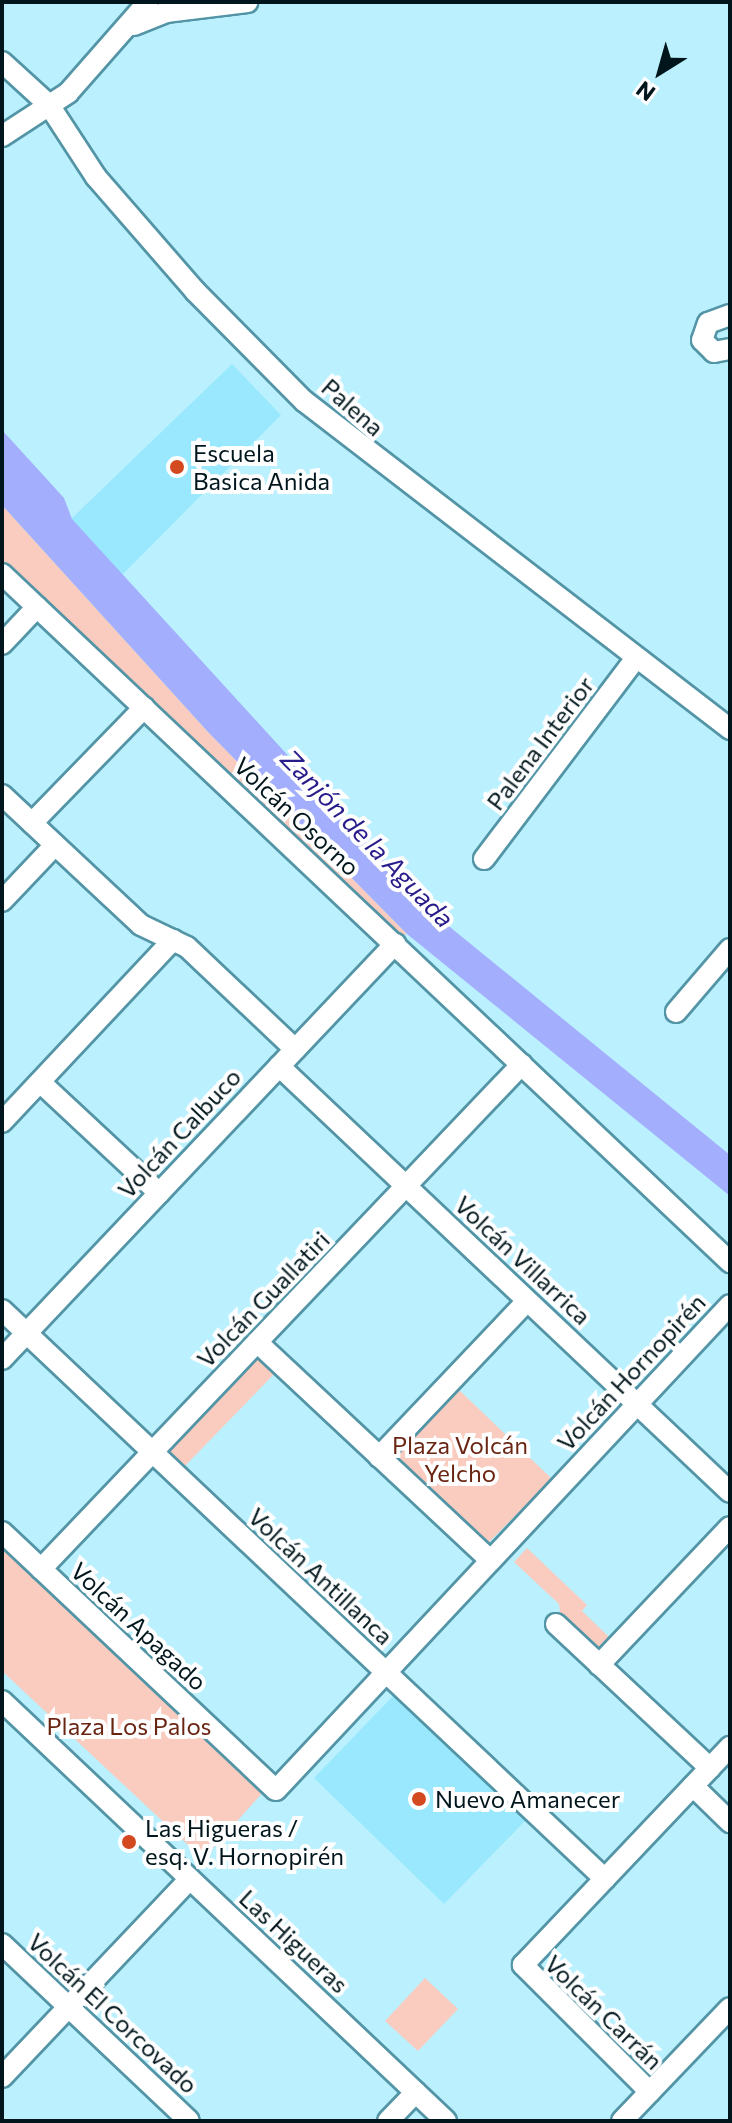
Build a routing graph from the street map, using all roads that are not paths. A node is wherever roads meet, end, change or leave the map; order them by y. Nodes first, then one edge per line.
1 (148, 2) edge
2 (234, 3) edge
3 (134, 25) junction
4 (2, 62) edge
5 (49, 105) junction
6 (2, 136) edge
7 (730, 315) edge
8 (730, 349) edge
9 (2, 574) edge
10 (37, 607) junction
11 (2, 644) edge
12 (636, 658) junction
13 (144, 708) junction
14 (730, 729) edge
15 (2, 795) edge
16 (32, 823) junction
17 (55, 845) junction
18 (484, 859) dead end
19 (2, 901) edge
20 (173, 940) junction
21 (395, 944) junction
22 (730, 949) edge
23 (676, 1012) dead end
24 (295, 1049) junction
25 (522, 1064) junction
26 (279, 1066) junction
27 (40, 1082) junction
28 (2, 1122) edge
29 (406, 1186) junction
30 (159, 1193) junction
31 (730, 1262) edge
32 (527, 1301) junction
33 (730, 1305) edge
34 (2, 1310) edge
35 (26, 1333) junction
36 (257, 1342) junction
37 (2, 1359) edge
38 (637, 1404) junction
39 (153, 1452) junction
40 (379, 1457) junction
41 (730, 1492) edge
42 (730, 1527) edge
43 (2, 1532) edge
44 (489, 1559) junction
45 (41, 1569) junction
46 (556, 1624) dead end
47 (599, 1665) junction
48 (387, 1673) junction
49 (2, 1701) edge
50 (730, 1747) edge
51 (710, 1768) junction
52 (693, 1786) junction
53 (276, 1790) joint
54 (730, 1822) edge
55 (190, 1879) junction
56 (605, 1879) junction
57 (2, 1944) edge
58 (68, 2007) junction
59 (730, 2008) edge
60 (2, 2077) edge
61 (416, 2092) junction
62 (650, 2092) junction
63 (635, 2117) edge
64 (189, 2121) edge
65 (388, 2121) edge
66 (446, 2121) edge

1 - 3 street
2 - 3 street
3 - 5 street
4 - 5 street, Palena
5 - 6 street
5 - 12 street, Palena
7 - 8 street
9 - 10 street, Volcán Osorno
10 - 11 street
10 - 13 street, Volcán Osorno
12 - 14 street, Palena
12 - 18 street, Palena Interior
13 - 16 street
13 - 21 street, Volcán Osorno
15 - 16 street
16 - 17 street
17 - 19 street
17 - 20 street
20 - 24 street
20 - 27 street
21 - 24 street, Volcán Calbuco
21 - 25 street, Volcán Osorno
22 - 23 street
24 - 26 street, Volcán Calbuco
25 - 29 street, Volcán Guallatiri
25 - 31 street, Volcán Osorno
26 - 29 street, Volcán Villarrica
26 - 30 street, Volcán Calbuco
27 - 28 street
27 - 30 street
29 - 32 street, Volcán Villarrica
29 - 36 street, Volcán Guallatiri
30 - 35 street, Volcán Calbuco
32 - 38 street, Volcán Villarrica
32 - 40 street
33 - 38 street, Volcán Hornopirén
34 - 35 street, Volcán Antillanca
35 - 37 street, Volcán Calbuco
35 - 39 street, Volcán Antillanca
36 - 39 street, Volcán Guallatiri
36 - 40 street
38 - 41 street, Volcán Villarrica
38 - 44 street, Volcán Hornopirén
39 - 45 street, Volcán Guallatiri
39 - 48 street, Volcán Antillanca
40 - 44 street
42 - 47 street
43 - 45 street, Volcán Apagado
44 - 48 street, Volcán Hornopirén
45 - 53 street, Volcán Apagado
46 - 47 street
47 - 51 street
48 - 53 street, Volcán Hornopirén
48 - 56 street, Volcán Antillanca
49 - 55 street, Las Higueras
50 - 51 street
51 - 52 street
52 - 54 street
52 - 56 street
55 - 58 street
55 - 61 street, Las Higueras
56 - 62 street, Volcán Carrán
57 - 58 street, Volcán El Corcovado
58 - 60 street
58 - 64 street, Volcán El Corcovado
59 - 62 street
61 - 65 street
61 - 66 street, Las Higueras
62 - 63 street

